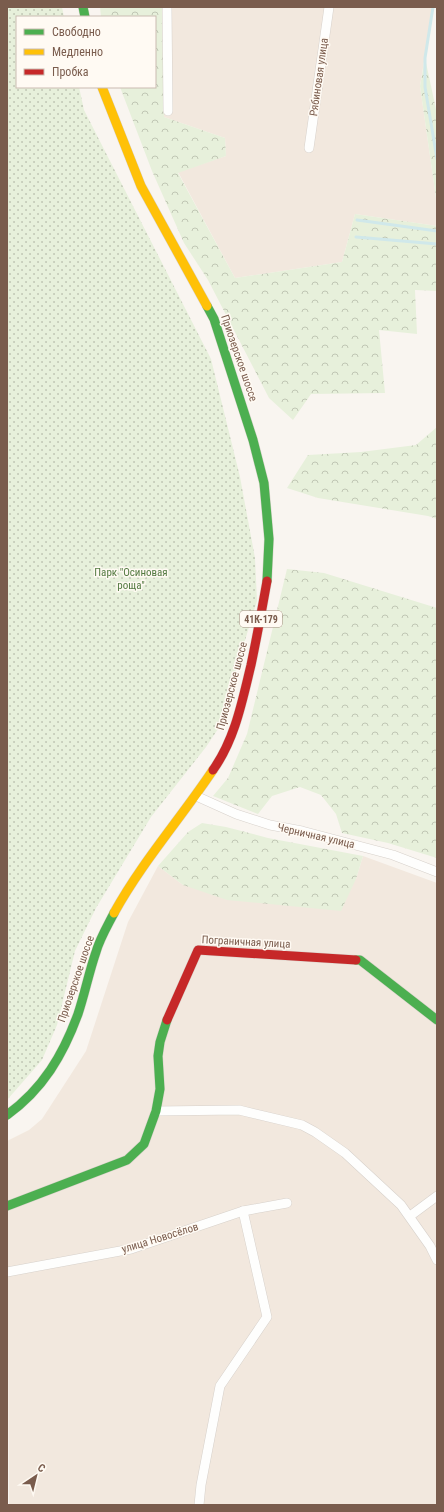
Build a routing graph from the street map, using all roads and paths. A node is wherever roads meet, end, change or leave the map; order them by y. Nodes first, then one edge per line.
1 (167, 7) edge
2 (328, 7) edge
3 (102, 88) edge
4 (168, 111) dead end
5 (309, 148) dead end
6 (196, 796) junction
7 (437, 872) edge
8 (437, 1020) edge
9 (156, 1111) junction
10 (7, 1115) edge
11 (437, 1196) edge
12 (287, 1203) dead end
13 (7, 1206) edge
14 (243, 1211) junction
15 (410, 1216) junction
16 (437, 1260) edge
17 (7, 1272) edge
18 (199, 1505) edge

1 - 4 street
2 - 5 street, Рябиновая улица
3 - 6 main road, Приозерское шоссе / 41К-179
6 - 7 street, Черничная улица
6 - 10 main road, Приозерское шоссе / 41К-179
8 - 9 main road, Пограничная улица
9 - 13 main road, Пограничная улица
9 - 15 street
11 - 15 street
12 - 14 street, улица Новосёлов
14 - 17 street, улица Новосёлов
14 - 18 street
15 - 16 street

